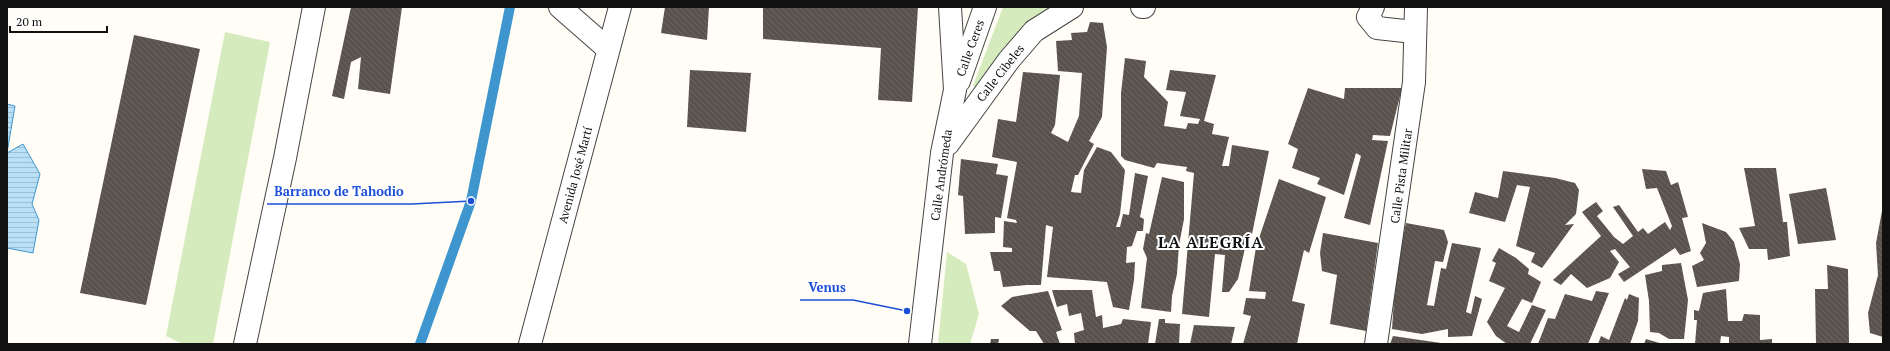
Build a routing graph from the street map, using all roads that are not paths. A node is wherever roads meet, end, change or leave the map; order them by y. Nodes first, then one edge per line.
1 (314, 7) edge
2 (560, 7) edge
3 (620, 7) edge
4 (950, 7) edge
5 (985, 7) edge
6 (1072, 7) edge
7 (1373, 7) edge
8 (1416, 7) edge
9 (1414, 32) junction
10 (608, 49) junction
11 (956, 90) junction
12 (942, 153) junction
13 (244, 344) edge
14 (530, 344) edge
15 (920, 344) edge
16 (1376, 344) edge

1 - 13 street
2 - 10 street
3 - 10 street, Avenida José Martí
4 - 11 street, Calle Andrómeda
5 - 11 street, Calle Ceres
6 - 12 street, Calle Cibeles
7 - 9 street
8 - 9 street, Calle Pista Militar
9 - 16 street, Calle Pista Militar
10 - 14 street, Avenida José Martí
11 - 12 street, Calle Andrómeda
12 - 15 street, Calle Andrómeda

